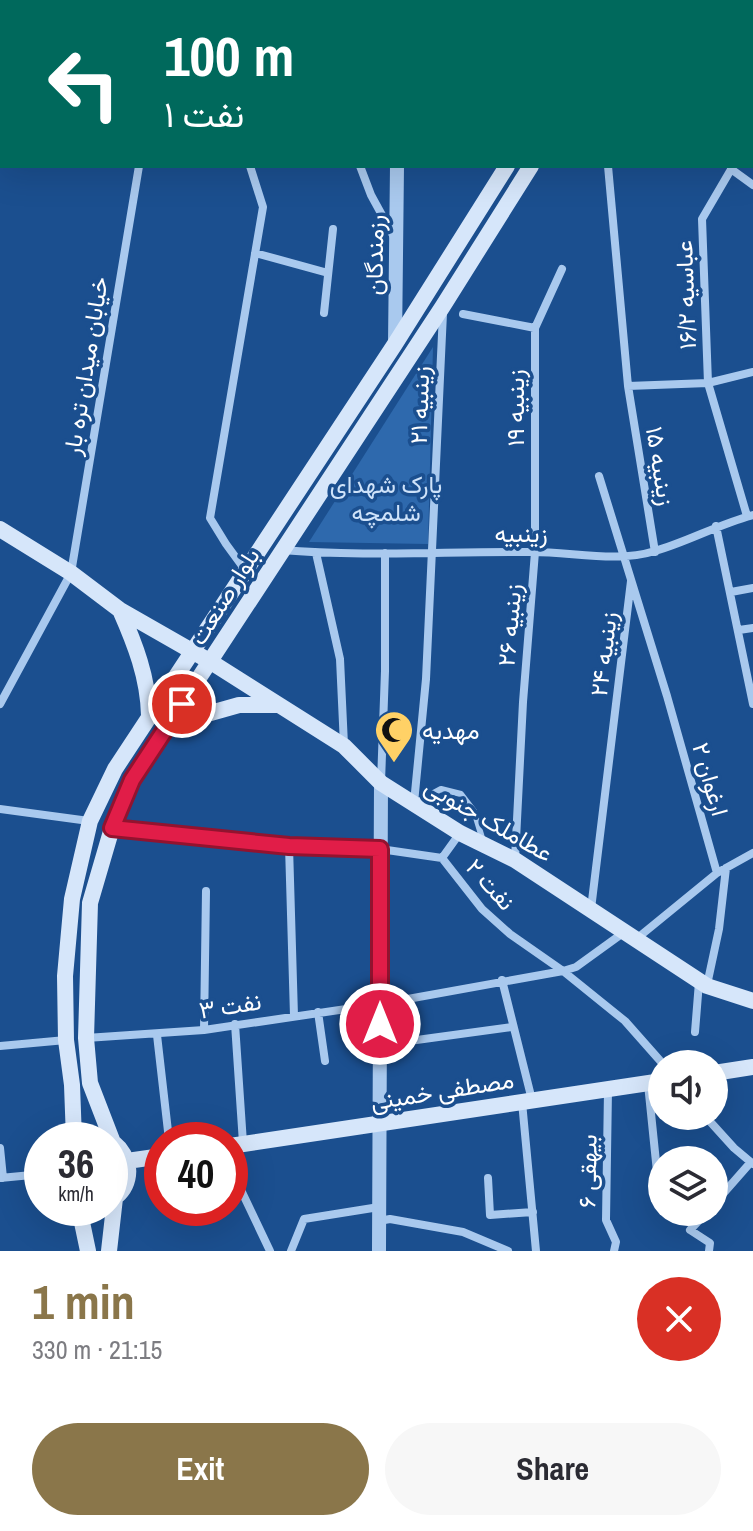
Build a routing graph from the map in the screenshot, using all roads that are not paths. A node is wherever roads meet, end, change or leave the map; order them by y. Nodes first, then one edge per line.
1 (139, 168) edge
2 (251, 168) edge
3 (361, 168) edge
4 (397, 168) edge
5 (530, 168) edge
6 (608, 168) edge
7 (732, 168) edge
8 (504, 170) edge
9 (753, 185) edge
10 (518, 186) junction
11 (333, 229) dead end
12 (396, 241) junction
13 (255, 253) junction
14 (562, 269) dead end
15 (328, 273) junction
16 (443, 306) junction
17 (324, 313) dead end
18 (463, 314) dead end
19 (535, 328) junction
20 (395, 344) junction
21 (753, 372) edge
22 (708, 383) junction
23 (628, 386) junction
24 (599, 476) dead end
25 (301, 504) junction
26 (750, 515) edge
27 (716, 526) junction
28 (0, 529) edge
29 (281, 550) junction
30 (535, 552) junction
31 (655, 552) junction
32 (316, 553) junction
33 (385, 553) junction
34 (433, 553) junction
35 (624, 556) junction
36 (245, 570) junction
37 (71, 573) junction
38 (632, 577) junction
39 (753, 588) edge
40 (731, 592) junction
41 (120, 610) junction
42 (753, 628) edge
43 (739, 630) junction
44 (192, 651) junction
45 (211, 662) junction
46 (0, 704) edge
47 (753, 704) edge
48 (279, 705) junction
49 (149, 716) junction
50 (168, 725) junction
51 (344, 746) junction
52 (115, 769) junction
53 (132, 780) junction
54 (381, 783) junction
55 (414, 804) junction
56 (0, 809) edge
57 (90, 821) junction
58 (112, 828) junction
59 (460, 833) junction
60 (484, 845) junction
61 (289, 846) junction
62 (380, 849) junction
63 (753, 853) edge
64 (442, 858) junction
65 (515, 860) junction
66 (721, 870) junction
67 (206, 891) dead end
68 (591, 910) junction
69 (629, 937) junction
70 (563, 971) junction
71 (502, 980) junction
72 (703, 984) junction
73 (753, 1001) edge
74 (380, 1004) junction
75 (318, 1012) junction
76 (294, 1016) junction
77 (235, 1024) junction
78 (512, 1027) junction
79 (204, 1030) junction
80 (695, 1032) dead end
81 (157, 1035) junction
82 (86, 1038) junction
83 (66, 1040) junction
84 (380, 1045) junction
85 (0, 1046) edge
86 (651, 1050) edge
87 (325, 1061) dead end
88 (753, 1067) edge
89 (728, 1071) edge
90 (648, 1083) edge
91 (608, 1089) junction
92 (527, 1101) junction
93 (73, 1122) edge
94 (105, 1122) edge
95 (167, 1122) edge
96 (237, 1122) edge
97 (380, 1123) junction
98 (718, 1130) edge
99 (248, 1143) edge
100 (0, 1148) edge
101 (752, 1163) edge
102 (24, 1176) edge
103 (2, 1178) edge
104 (488, 1178) dead end
105 (728, 1189) edge
106 (248, 1205) edge
107 (533, 1212) junction
108 (379, 1214) junction
109 (83, 1226) edge
110 (111, 1226) edge
111 (694, 1226) edge
112 (495, 1248) edge
113 (88, 1251) edge
114 (109, 1251) edge
115 (270, 1251) edge
116 (291, 1251) edge
117 (379, 1251) edge
118 (508, 1251) edge
119 (536, 1251) edge
120 (614, 1251) edge
121 (709, 1251) edge

1 - 37 street, خیابان میدان تره بار
2 - 13 street
3 - 12 street
4 - 12 street, رزمندگان
5 - 10 main road, بلوار صنعت
6 - 23 street, زینبیه ۱۵
7 - 9 street
7 - 22 street, عباسیه ۱۶/۲
8 - 10 main road
8 - 20 main road, بلوار صنعت
10 - 16 main road, بلوار صنعت
11 - 15 street
12 - 20 street, رزمندگان
13 - 15 street
13 - 36 street
14 - 19 street, زینبیه ۱۹
15 - 17 street
16 - 25 main road, بلوار صنعت
16 - 34 street, زینبیه ۲۱
18 - 19 street
19 - 30 street, زینبیه ۱۹
20 - 25 main road, بلوار صنعت
21 - 22 street
22 - 23 street
22 - 26 street, عباسیه ۱۶/۲
23 - 31 street, زینبیه ۱۵
24 - 35 street, ارغوان ۲
25 - 29 main road, بلوار صنعت
25 - 36 main road, بلوار صنعت
26 - 27 street, زینبیه
27 - 31 street, زینبیه
27 - 40 street
28 - 37 main road, عطاملک جنوبی
29 - 32 street, زینبیه
29 - 45 main road, بلوار صنعت
30 - 34 street, زینبیه
30 - 35 street, زینبیه
30 - 65 street, زینبیه ۲۶
31 - 35 street, زینبیه
32 - 33 street, زینبیه
32 - 51 street
33 - 34 street, زینبیه
33 - 54 street
34 - 55 street, زینبیه ۲۱
35 - 38 street, ارغوان ۲
36 - 44 main road, بلوار صنعت
37 - 41 main road, عطاملک جنوبی
37 - 46 street, خیابان میدان تره بار
38 - 66 street, ارغوان ۲
38 - 68 street, زینبیه ۲۴
39 - 40 street
40 - 43 street
41 - 44 main road, عطاملک جنوبی
41 - 49 main road
42 - 43 street
43 - 47 street
44 - 45 main road, عطاملک جنوبی
44 - 49 main road, بلوار صنعت
45 - 48 main road, عطاملک جنوبی
45 - 50 main road, بلوار صنعت
48 - 50 main road
48 - 51 main road, عطاملک جنوبی
49 - 52 main road, بلوار صنعت
50 - 53 main road, بلوار صنعت
51 - 54 main road, عطاملک جنوبی
52 - 53 main road
52 - 57 main road, بلوار صنعت
53 - 58 main road, بلوار صنعت
54 - 55 main road, عطاملک جنوبی
54 - 62 street
55 - 59 main road, عطاملک جنوبی
55 - 60 lane
56 - 57 street
57 - 83 main road, بلوار صنعت
58 - 61 street, نفت ۲
58 - 82 main road, بلوار صنعت
59 - 60 main road, عطاملک جنوبی
59 - 64 street
60 - 65 main road, عطاملک جنوبی
61 - 62 street, نفت ۲
61 - 76 street
62 - 64 street, نفت ۲
62 - 74 street
63 - 66 street, نفت ۳
64 - 70 street, نفت ۲
65 - 68 main road, عطاملک جنوبی
66 - 69 street, نفت ۳
66 - 72 street
67 - 79 street
68 - 69 main road, عطاملک جنوبی
69 - 70 street, نفت ۳
69 - 72 main road, عطاملک جنوبی
70 - 71 street, نفت ۳
70 - 86 street, نفت ۲
71 - 74 street, نفت ۳
71 - 78 street
72 - 73 main road, عطاملک جنوبی
72 - 80 street
74 - 75 street, نفت ۳
74 - 84 street
75 - 76 street, نفت ۳
75 - 87 street
76 - 77 street, نفت ۳
77 - 79 street, نفت ۳
77 - 96 street
78 - 84 street
78 - 92 street
79 - 81 street, نفت ۳
81 - 82 street, نفت ۳
81 - 95 street
82 - 94 main road, بلوار صنعت
83 - 85 street
83 - 93 main road, بلوار صنعت
84 - 97 street
88 - 89 main road
90 - 91 main road, مصطفی خمینی
91 - 92 main road, مصطفی خمینی
91 - 120 street, بیهقی ۶
92 - 97 main road, مصطفی خمینی
92 - 107 street
97 - 99 main road, مصطفی خمینی
97 - 108 street
98 - 101 street
100 - 103 street
101 - 105 street
102 - 103 street
104 - 107 street
106 - 115 street
107 - 119 street
108 - 112 street
108 - 116 street
108 - 117 street
109 - 113 main road
110 - 114 main road
111 - 121 street
112 - 118 street

